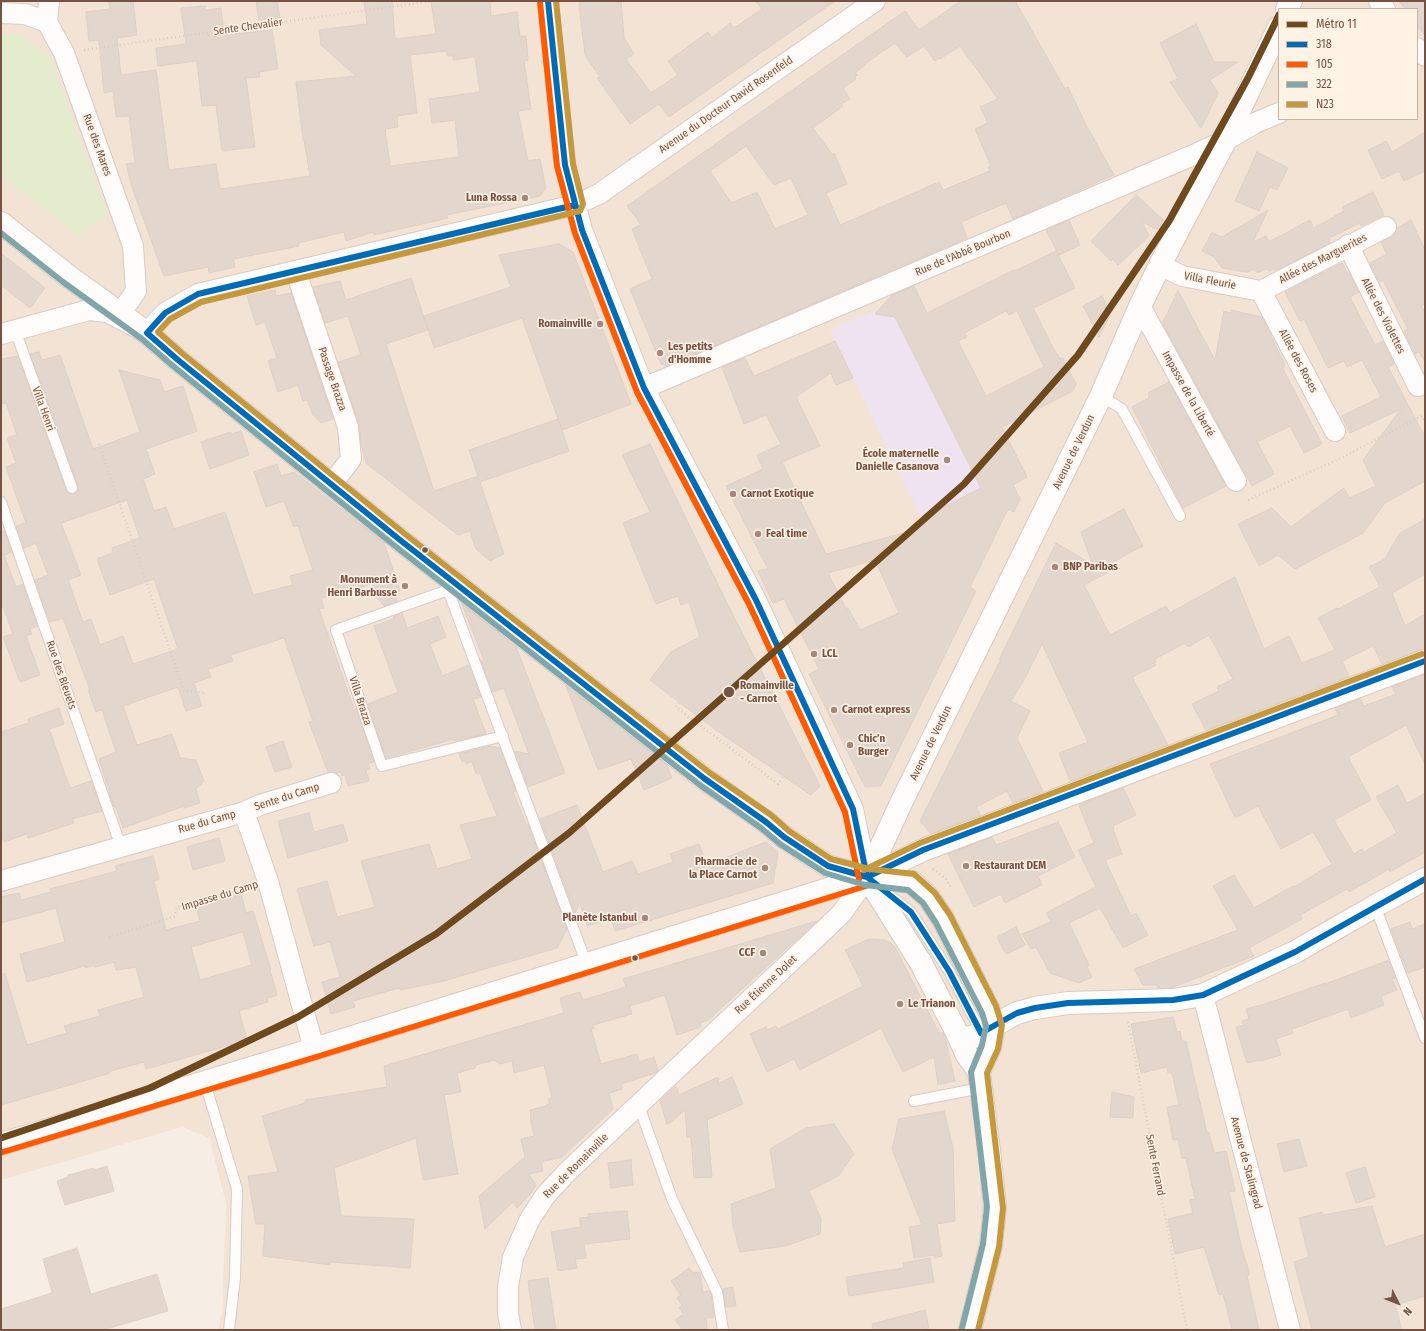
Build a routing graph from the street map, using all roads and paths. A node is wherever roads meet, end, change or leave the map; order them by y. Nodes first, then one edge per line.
1 (49, 1) edge
2 (432, 1) edge
3 (548, 1) edge
4 (875, 1) edge
5 (1, 13) edge
6 (47, 22) junction
7 (1278, 29) edge
8 (64, 52) junction
9 (1278, 113) edge
10 (1226, 140) junction
11 (575, 206) junction
12 (1, 223) edge
13 (1386, 227) dead end
14 (1348, 245) junction
15 (1160, 265) junction
16 (296, 272) junction
17 (1261, 291) junction
18 (1140, 306) junction
19 (120, 314) junction
20 (153, 325) junction
21 (8, 332) edge
22 (1418, 386) dead end
23 (644, 388) junction
24 (1101, 396) junction
25 (1425, 422) edge
26 (1335, 431) dead end
27 (99, 444) dead end
28 (1236, 481) joint
29 (332, 484) junction
30 (72, 488) dead end
31 (1, 502) edge
32 (1180, 516) dead end
33 (453, 587) junction
34 (1425, 661) edge
35 (206, 693) dead end
36 (679, 703) dead end
37 (503, 736) junction
38 (783, 777) dead end
39 (331, 783) dead end
40 (244, 812) junction
41 (121, 847) junction
42 (930, 867) dead end
43 (2, 877) edge
44 (867, 877) junction
45 (946, 879) dead end
46 (1425, 879) edge
47 (268, 881) junction
48 (1375, 906) junction
49 (109, 938) dead end
50 (587, 965) junction
51 (1203, 995) junction
52 (1123, 1000) junction
53 (988, 1029) junction
54 (960, 1038) junction
55 (1425, 1038) edge
56 (314, 1050) junction
57 (980, 1080) junction
58 (204, 1083) junction
59 (658, 1087) joint
60 (914, 1101) dead end
61 (638, 1106) junction
62 (1, 1144) edge
63 (229, 1330) edge
64 (511, 1330) edge
65 (723, 1330) edge
66 (970, 1330) edge
67 (1187, 1330) edge
68 (1290, 1330) edge

1 - 6 street
2 - 8 path, Sente Chevalier
3 - 11 street
4 - 11 street, Avenue du Docteur David Rosenfeld
5 - 6 street
6 - 8 street, Rue des Mares
7 - 10 main road, Avenue de Verdun
8 - 19 street, Rue des Mares
9 - 10 street, Rue de l'Abbé Bourbon
10 - 15 main road, Avenue de Verdun
10 - 23 street, Rue de l'Abbé Bourbon
11 - 16 street, Avenue du Docteur David Rosenfeld
11 - 23 street
12 - 19 main road
13 - 14 street, Allée des Marguerites
14 - 17 street, Allée des Marguerites
14 - 22 street, Allée des Violettes
15 - 17 street, Villa Fleurie
15 - 18 main road, Avenue de Verdun
16 - 20 street, Avenue du Docteur David Rosenfeld
16 - 29 street, Passage Brazza
17 - 26 street, Allée des Roses
18 - 24 main road, Avenue de Verdun
18 - 28 street, Impasse de la Liberté
19 - 20 main road
20 - 21 street
20 - 29 main road
21 - 30 lane, Villa Henri
23 - 44 street
24 - 32 lane
24 - 44 main road, Avenue de Verdun
25 - 28 path
27 - 35 path
29 - 33 main road
31 - 41 lane, Rue des Bleuets
33 - 37 lane
33 - 37 lane, Villa Brazza
33 - 44 main road
34 - 44 main road
36 - 38 path
37 - 50 lane
39 - 40 street, Sente du Camp
40 - 41 street, Rue du Camp
40 - 47 street, Rue du Camp
41 - 43 street, Rue du Camp
42 - 45 path
44 - 50 main road
44 - 53 lane
44 - 53 main road
44 - 54 main road
44 - 59 street, Rue Étienne Dolet
46 - 48 main road
47 - 49 path, Impasse du Camp
47 - 56 street, Rue du Camp
48 - 51 main road
48 - 55 lane
50 - 56 main road
51 - 52 main road
51 - 68 street, Avenue de Stalingrad
52 - 53 main road
52 - 67 path, Sente Ferrand
53 - 54 main road
53 - 57 main road
54 - 57 main road
56 - 58 main road
57 - 60 lane
57 - 66 main road
58 - 62 main road
58 - 63 lane
59 - 61 street, Rue de Romainville
61 - 64 street, Rue de Romainville
61 - 65 lane

